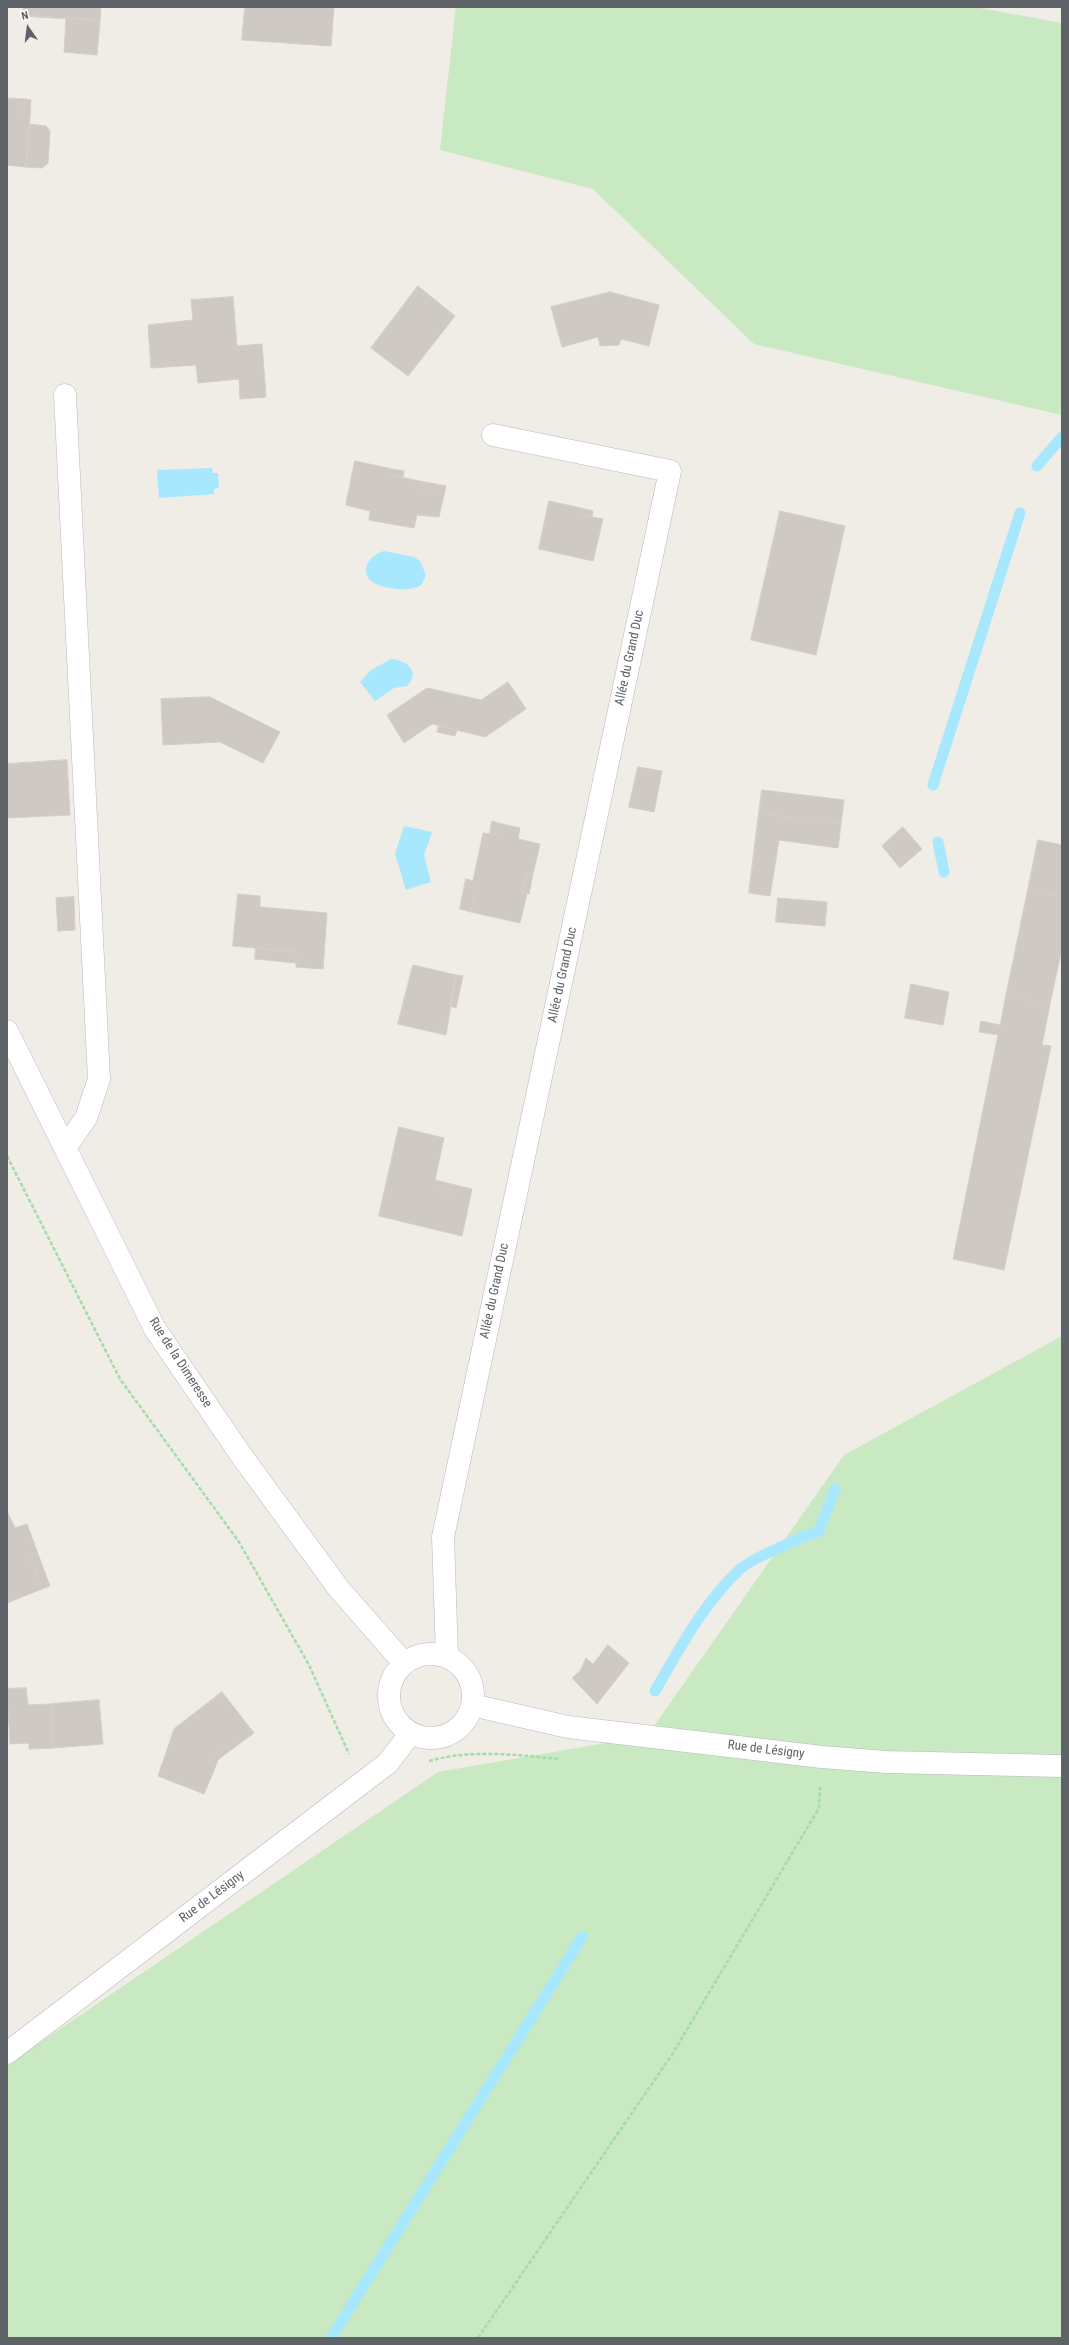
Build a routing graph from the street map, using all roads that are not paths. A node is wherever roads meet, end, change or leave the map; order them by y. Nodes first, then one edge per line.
1 (65, 395) dead end
2 (493, 435) dead end
3 (7, 1031) edge
4 (65, 1148) junction
5 (447, 1657) junction
6 (404, 1663) junction
7 (472, 1705) junction
8 (410, 1734) junction
9 (1062, 1766) edge
10 (7, 2052) edge

1 - 4 street
2 - 5 street, Allée du Grand Duc
3 - 4 street, Rue de la Dimeresse
4 - 6 street, Rue de la Dimeresse
5 - 6 street
5 - 7 street
6 - 8 street
7 - 8 street
7 - 9 street, Rue de Lésigny
8 - 10 street, Rue de Lésigny

